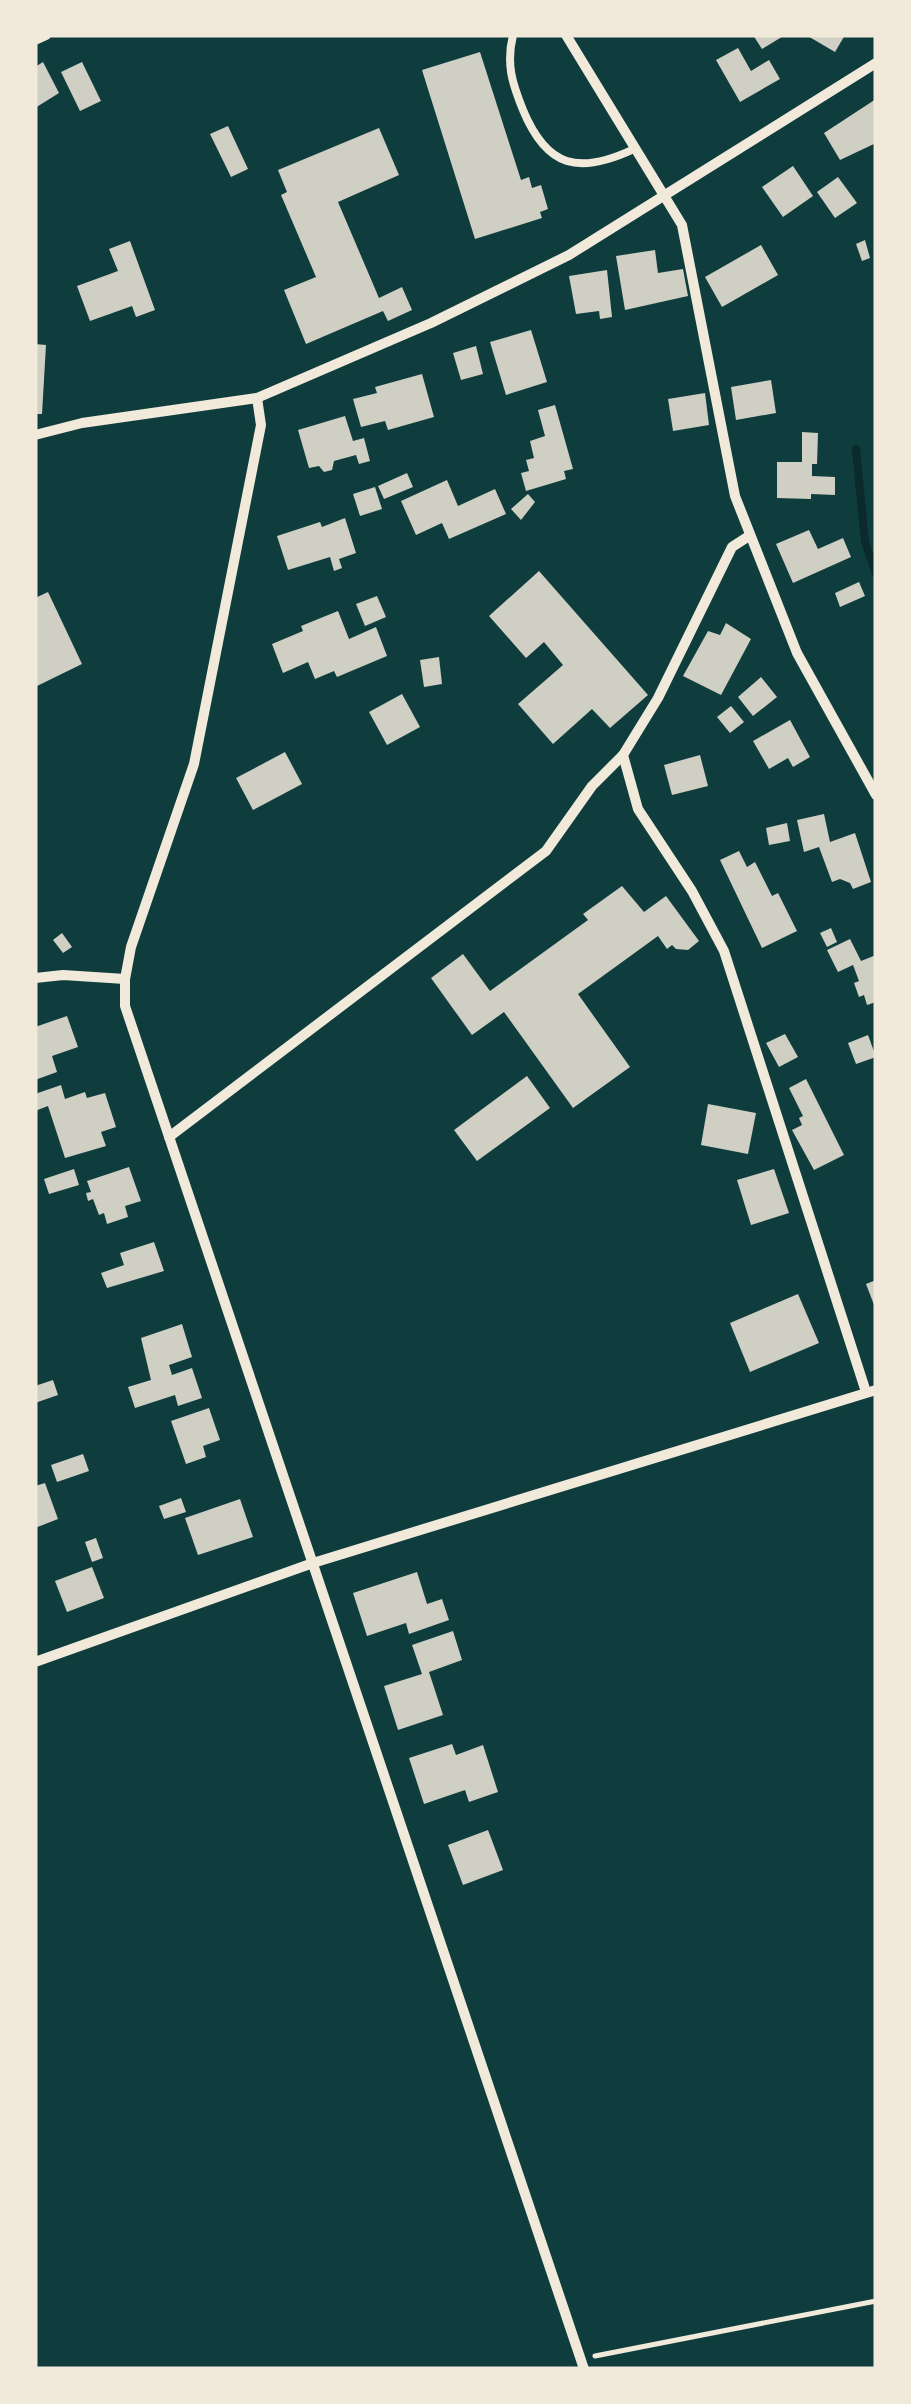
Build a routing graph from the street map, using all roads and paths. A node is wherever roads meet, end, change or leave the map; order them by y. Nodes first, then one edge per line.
1 (46, 35) edge
2 (513, 35) edge
3 (566, 35) edge
4 (35, 40) edge
5 (876, 63) edge
6 (634, 149) junction
7 (666, 195) junction
8 (257, 398) junction
9 (35, 435) edge
10 (748, 536) junction
11 (623, 755) junction
12 (876, 796) edge
13 (35, 978) edge
14 (124, 979) junction
15 (170, 1137) junction
16 (871, 1391) edge
17 (313, 1563) junction
18 (35, 1662) edge
19 (876, 2302) edge
20 (582, 2364) edge

1 - 4 street
2 - 6 lane
3 - 6 street
5 - 7 street
6 - 7 street
7 - 8 street
7 - 10 street
8 - 9 street
8 - 14 street
10 - 11 street
10 - 12 street
11 - 15 street
11 - 16 street
13 - 14 street
14 - 15 street
15 - 17 street
16 - 17 street
17 - 18 street
17 - 20 street
19 - 20 path

